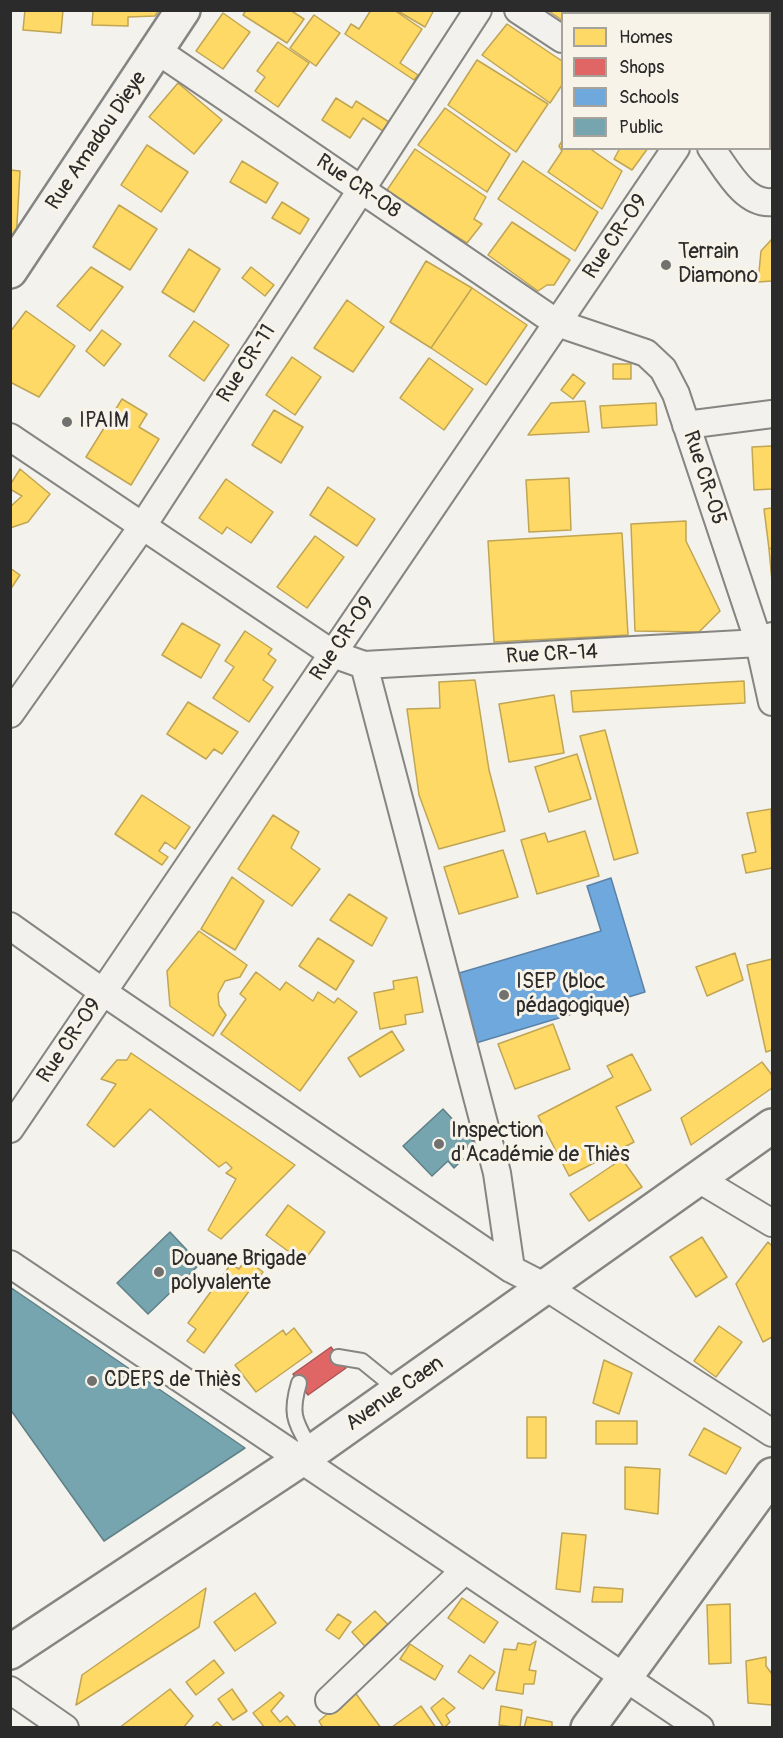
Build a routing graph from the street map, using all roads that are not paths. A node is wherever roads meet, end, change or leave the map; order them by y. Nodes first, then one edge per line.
1 (183, 10) edge
2 (478, 10) edge
3 (518, 10) edge
4 (561, 38) edge
5 (158, 51) junction
6 (675, 150) edge
7 (713, 150) edge
8 (361, 189) junction
9 (772, 202) edge
10 (10, 271) edge
11 (557, 323) junction
12 (772, 414) edge
13 (686, 425) junction
14 (10, 437) edge
15 (142, 527) junction
16 (766, 640) edge
17 (333, 654) junction
18 (364, 665) junction
19 (772, 702) edge
20 (10, 714) edge
21 (10, 926) edge
22 (104, 992) junction
23 (772, 1126) edge
24 (10, 1129) edge
25 (698, 1178) junction
26 (772, 1223) edge
27 (10, 1264) edge
28 (511, 1269) junction
29 (546, 1287) junction
30 (338, 1356) dead end
31 (299, 1383) dead end
32 (399, 1391) junction
33 (772, 1433) edge
34 (306, 1456) junction
35 (772, 1475) edge
36 (465, 1570) junction
37 (10, 1652) edge
38 (626, 1678) junction
39 (10, 1690) edge
40 (329, 1700) dead end
41 (65, 1728) edge
42 (588, 1728) edge
43 (700, 1728) edge

1 - 5 main road, Rue Amadou Dieye
2 - 8 street, Rue CR-11
3 - 4 street
5 - 8 street, Rue CR-08
5 - 10 main road, Rue Amadou Dieye
6 - 11 street, Rue CR-09
7 - 9 street
8 - 11 street, Rue CR-08
8 - 15 street, Rue CR-11
11 - 13 street, Rue CR-05
11 - 17 street, Rue CR-09
12 - 13 street
13 - 16 street, Rue CR-05
14 - 15 street, Rue CR-14
15 - 17 street, Rue CR-14
15 - 20 street, Rue CR-11
16 - 18 street, Rue CR-14
16 - 19 street, Rue CR-05
17 - 18 street, Rue CR-14
17 - 22 street, Rue CR-09
18 - 28 street
21 - 22 street
22 - 24 street, Rue CR-09
22 - 28 street
23 - 25 main road, Avenue Caen
25 - 26 street
25 - 29 main road, Avenue Caen
27 - 34 street
28 - 29 street
29 - 32 main road, Avenue Caen
29 - 33 street
30 - 32 lane
31 - 34 lane
32 - 34 main road, Avenue Caen
34 - 36 street
34 - 37 main road, Avenue Caen
35 - 38 main road
36 - 38 street
36 - 40 street
38 - 42 main road
38 - 43 street
39 - 41 street

